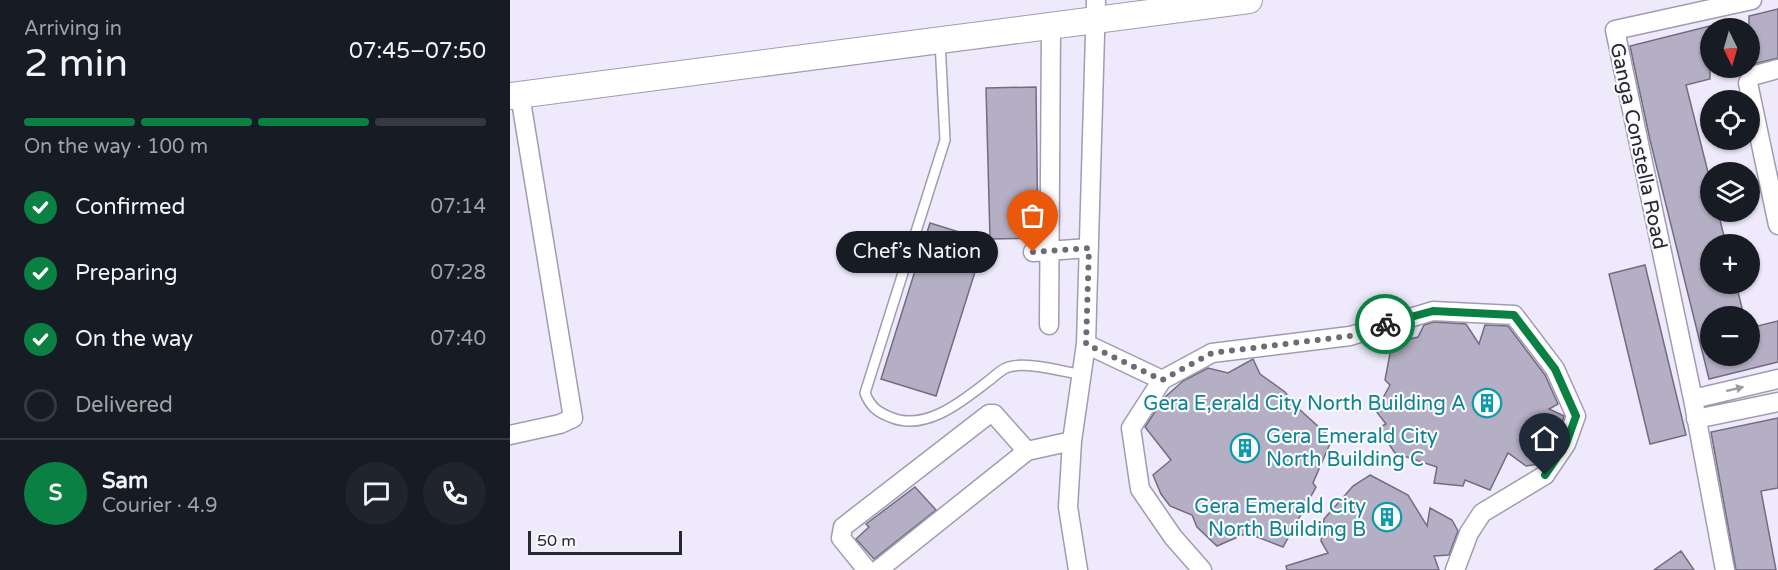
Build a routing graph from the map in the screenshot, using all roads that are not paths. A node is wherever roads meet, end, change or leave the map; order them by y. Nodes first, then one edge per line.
1 (1249, 0) edge
2 (1752, 0) edge
3 (1096, 11) edge
4 (1051, 27) junction
5 (940, 41) junction
6 (1778, 69) edge
7 (515, 95) edge
8 (1778, 225) edge
9 (1089, 248) junction
10 (1042, 252) junction
11 (1049, 326) dead end
12 (1086, 344) junction
13 (1083, 375) junction
14 (1778, 379) edge
15 (1162, 380) junction
16 (1693, 399) junction
17 (1778, 402) edge
18 (1696, 419) junction
19 (510, 435) edge
20 (1072, 441) junction
21 (1027, 451) junction
22 (867, 570) edge
23 (878, 570) edge
24 (1078, 570) edge
25 (1202, 570) edge
26 (1455, 570) edge
27 (1725, 570) edge

1 - 3 street
2 - 16 street, Ganga Constella Road
3 - 4 street
3 - 9 street
4 - 5 street
4 - 10 street
5 - 7 street
5 - 13 lane
6 - 8 street
7 - 19 street
9 - 10 street
9 - 12 street
10 - 11 street
12 - 13 street
12 - 15 street
13 - 20 street
16 -> 14 street
15 - 25 street
15 - 26 street
16 - 18 street, Ganga Constella Road
17 - 18 street
18 - 27 street, Ganga Constella Road
20 - 21 street
20 - 24 street
21 - 22 street
21 - 23 street

